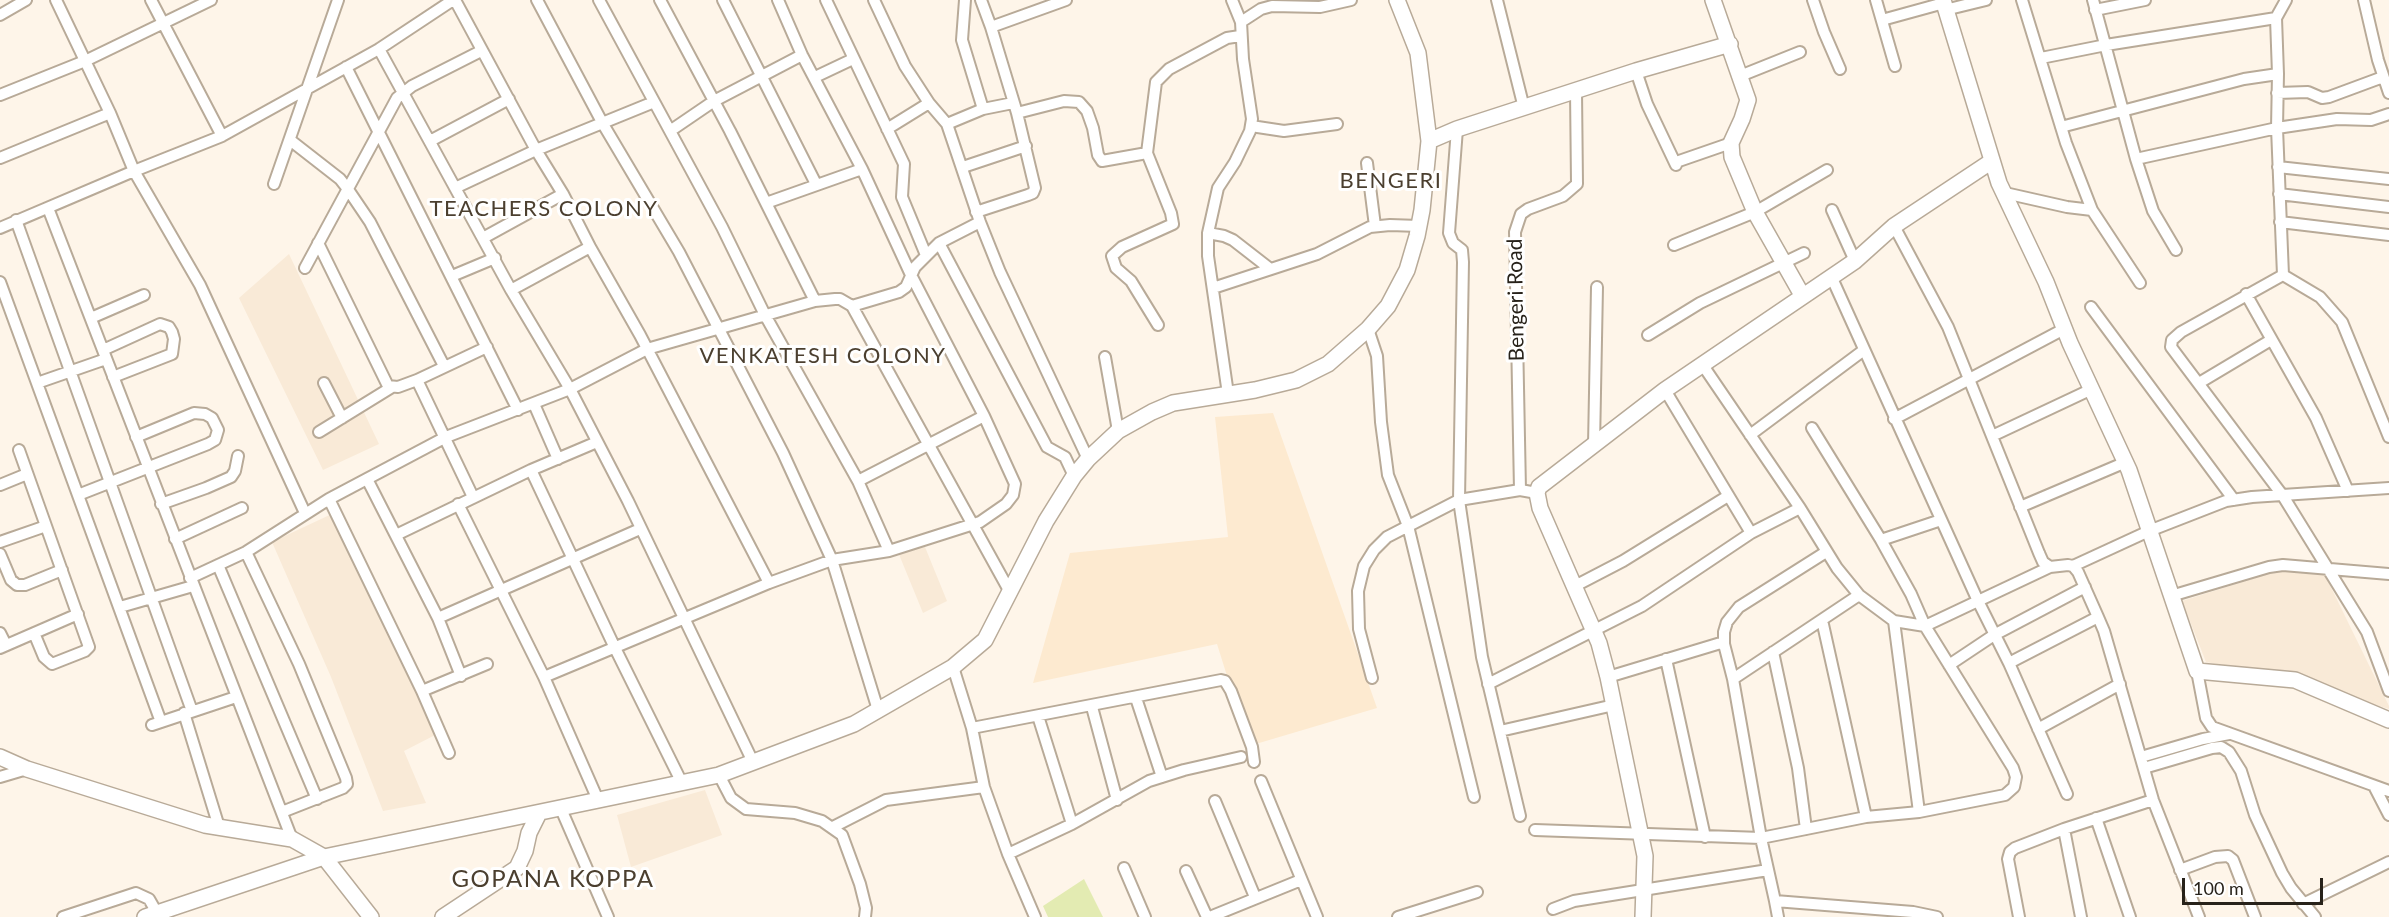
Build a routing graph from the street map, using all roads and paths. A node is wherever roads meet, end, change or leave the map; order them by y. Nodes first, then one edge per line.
1 (26, 0) edge
2 (56, 0) edge
3 (152, 0) edge
4 (212, 0) edge
5 (338, 0) edge
6 (454, 0) edge
7 (537, 0) edge
8 (599, 0) edge
9 (660, 0) edge
10 (723, 0) edge
11 (778, 0) edge
12 (826, 0) edge
13 (874, 0) edge
14 (965, 0) edge
15 (981, 0) edge
16 (1066, 0) edge
17 (1232, 0) edge
18 (1352, 0) edge
19 (1397, 0) edge
20 (1497, 0) edge
21 (1713, 0) edge
22 (1813, 0) edge
23 (1876, 0) edge
24 (1986, 0) edge
25 (2022, 0) edge
26 (2145, 0) edge
27 (2286, 0) edge
28 (2364, 0) edge
29 (1944, 4) edge
30 (2094, 5) edge
31 (0, 15) edge
32 (2276, 18) junction
33 (1882, 20) junction
34 (1241, 22) junction
35 (163, 24) junction
36 (991, 27) junction
37 (1240, 36) junction
38 (1730, 44) junction
39 (2106, 45) junction
40 (379, 49) junction
41 (482, 51) junction
42 (1800, 52) dead end
43 (802, 55) junction
44 (2041, 58) junction
45 (2384, 58) edge
46 (853, 59) junction
47 (85, 61) junction
48 (1895, 66) dead end
49 (346, 67) junction
50 (1840, 69) dead end
51 (1636, 71) junction
52 (2278, 74) junction
53 (760, 75) junction
54 (1740, 76) junction
55 (814, 77) junction
56 (2384, 77) junction
57 (306, 91) junction
58 (1576, 91) junction
59 (403, 92) junction
60 (2277, 93) junction
61 (2389, 93) edge
62 (0, 95) edge
63 (509, 99) junction
64 (714, 101) junction
65 (654, 102) junction
66 (929, 104) junction
67 (1015, 108) junction
68 (1524, 108) junction
69 (983, 109) junction
70 (2125, 111) junction
71 (110, 113) junction
72 (2389, 114) edge
73 (603, 124) junction
74 (947, 124) junction
75 (1337, 124) dead end
76 (1251, 126) junction
77 (2061, 127) junction
78 (2277, 128) junction
79 (887, 129) junction
80 (1457, 129) junction
81 (670, 131) junction
82 (380, 132) junction
83 (222, 136) junction
84 (290, 140) junction
85 (429, 141) junction
86 (1429, 141) junction
87 (1731, 143) junction
88 (1026, 146) junction
89 (536, 150) junction
90 (1147, 153) junction
91 (0, 158) edge
92 (2136, 159) junction
93 (1992, 161) junction
94 (1367, 163) dead end
95 (963, 167) junction
96 (2278, 167) junction
97 (862, 169) junction
98 (1827, 170) dead end
99 (134, 171) junction
100 (2389, 178) edge
101 (274, 184) dead end
102 (816, 184) junction
103 (347, 188) junction
104 (455, 188) junction
105 (2005, 193) junction
106 (563, 194) junction
107 (2279, 194) junction
108 (766, 203) junction
109 (48, 207) junction
110 (2389, 207) edge
111 (1832, 210) dead end
112 (2092, 210) junction
113 (1755, 212) junction
114 (978, 217) junction
115 (16, 220) junction
116 (2280, 222) junction
117 (1375, 226) junction
118 (1419, 226) junction
119 (1894, 226) junction
120 (0, 228) edge
121 (1208, 233) junction
122 (2389, 235) edge
123 (483, 238) junction
124 (318, 243) junction
125 (939, 243) junction
126 (1674, 245) dead end
127 (590, 247) junction
128 (2176, 250) dead end
129 (1804, 253) dead end
130 (926, 255) junction
131 (495, 258) junction
132 (1855, 261) junction
133 (1783, 262) junction
134 (304, 268) dead end
135 (1269, 268) junction
136 (911, 275) junction
137 (2283, 275) junction
138 (452, 276) junction
139 (1830, 276) junction
140 (0, 282) edge
141 (2140, 283) dead end
142 (1597, 287) dead end
143 (1214, 288) junction
144 (511, 290) junction
145 (2246, 294) junction
146 (144, 295) dead end
147 (1802, 295) junction
148 (815, 301) junction
149 (852, 306) junction
150 (2091, 307) dead end
151 (765, 315) junction
152 (91, 318) junction
153 (1158, 324) dead end
154 (717, 327) junction
155 (1368, 329) junction
156 (2064, 329) junction
157 (1648, 335) dead end
158 (2271, 340) junction
159 (487, 347) junction
160 (647, 349) junction
161 (1864, 350) junction
162 (104, 354) junction
163 (1105, 357) dead end
164 (1702, 364) junction
165 (444, 366) junction
166 (71, 371) junction
167 (113, 377) junction
168 (417, 380) junction
169 (1970, 381) junction
170 (37, 383) junction
171 (324, 383) dead end
172 (2199, 383) junction
173 (392, 387) junction
174 (570, 389) junction
175 (2092, 389) junction
176 (1665, 390) junction
177 (1228, 394) junction
178 (534, 404) junction
179 (518, 410) junction
180 (984, 416) junction
181 (342, 418) junction
182 (1894, 419) junction
183 (1812, 428) dead end
184 (2389, 430) edge
185 (1118, 431) junction
186 (319, 432) dead end
187 (1750, 435) junction
188 (1992, 435) junction
189 (136, 437) junction
190 (446, 437) junction
191 (597, 442) junction
192 (1594, 445) junction
193 (927, 446) junction
194 (19, 450) dead end
195 (238, 456) dead end
196 (558, 459) junction
197 (1088, 459) junction
198 (2126, 462) junction
199 (148, 469) junction
200 (531, 470) junction
201 (27, 474) junction
202 (1074, 476) junction
203 (367, 478) junction
204 (858, 481) junction
205 (112, 484) junction
206 (0, 485) edge
207 (2389, 488) edge
208 (1520, 490) junction
209 (2348, 491) junction
210 (1537, 493) junction
211 (78, 495) junction
212 (1728, 496) junction
213 (2283, 496) junction
214 (473, 497) junction
215 (329, 499) junction
216 (1459, 500) junction
217 (2234, 500) junction
218 (161, 504) junction
219 (458, 504) junction
220 (2020, 507) junction
221 (242, 508) dead end
222 (1800, 508) junction
223 (305, 513) junction
224 (1941, 520) junction
225 (972, 525) junction
226 (46, 526) junction
227 (1408, 526) junction
228 (640, 529) junction
229 (2149, 531) junction
230 (1751, 533) junction
231 (396, 535) junction
232 (175, 539) junction
233 (1881, 540) junction
234 (0, 542) edge
235 (889, 551) junction
236 (246, 552) junction
237 (1826, 552) junction
238 (0, 554) edge
239 (573, 558) junction
240 (832, 560) junction
241 (218, 565) junction
242 (2073, 566) junction
243 (2050, 567) junction
244 (2328, 568) junction
245 (62, 570) junction
246 (2389, 574) edge
247 (191, 582) junction
248 (769, 583) junction
249 (1574, 587) junction
250 (2085, 587) junction
251 (500, 590) junction
252 (1010, 592) junction
253 (1859, 595) junction
254 (2170, 596) junction
255 (154, 598) junction
256 (1978, 601) junction
257 (120, 607) junction
258 (78, 614) junction
259 (2098, 617) junction
260 (438, 618) junction
261 (684, 619) junction
262 (1822, 620) junction
263 (1894, 621) junction
264 (1925, 626) junction
265 (1593, 630) junction
266 (0, 633) edge
267 (34, 633) junction
268 (1994, 634) junction
269 (1724, 642) junction
270 (3, 646) edge
271 (615, 648) junction
272 (1773, 652) junction
273 (1666, 659) junction
274 (2009, 663) junction
275 (487, 664) dead end
276 (1949, 665) junction
277 (953, 667) junction
278 (2197, 671) junction
279 (460, 676) junction
280 (544, 677) junction
281 (1608, 677) junction
282 (1372, 678) dead end
283 (1733, 679) junction
284 (1488, 684) junction
285 (2120, 684) junction
286 (422, 691) junction
287 (2389, 691) edge
288 (236, 697) junction
289 (1136, 698) junction
290 (1614, 705) junction
291 (1092, 707) junction
292 (878, 710) junction
293 (188, 712) junction
294 (1038, 716) junction
295 (2389, 720) edge
296 (972, 728) junction
297 (2038, 729) junction
298 (1500, 731) junction
299 (2229, 734) junction
300 (449, 753) dead end
301 (0, 757) edge
302 (1241, 757) dead end
303 (753, 762) junction
304 (1254, 762) dead end
305 (2143, 763) junction
306 (27, 769) junction
307 (719, 775) junction
308 (0, 777) edge
309 (1162, 777) junction
310 (681, 781) junction
311 (1261, 781) dead end
312 (2374, 786) junction
313 (984, 787) junction
314 (2389, 791) edge
315 (2067, 794) dead end
316 (1474, 797) dead end
317 (317, 799) junction
318 (598, 800) junction
319 (1117, 800) junction
320 (2153, 800) junction
321 (1215, 801) dead end
322 (561, 809) junction
323 (282, 812) junction
324 (1919, 812) junction
325 (539, 813) junction
326 (2389, 815) edge
327 (1520, 816) dead end
328 (1866, 817) junction
329 (2096, 818) junction
330 (1072, 824) junction
331 (219, 827) junction
332 (833, 827) junction
333 (1806, 829) junction
334 (2064, 829) junction
335 (1535, 830) dead end
336 (1641, 836) junction
337 (1705, 837) junction
338 (292, 839) junction
339 (1762, 841) junction
340 (1008, 854) junction
341 (324, 857) junction
342 (2389, 862) edge
343 (1768, 867) junction
344 (1124, 868) dead end
345 (2180, 870) junction
346 (1186, 871) dead end
347 (1301, 880) junction
348 (1644, 890) junction
349 (1477, 892) dead end
350 (1255, 897) junction
351 (1775, 901) junction
352 (2303, 904) junction
353 (1553, 909) dead end
354 (151, 915) edge
355 (367, 916) edge
356 (2127, 916) edge
357 (63, 917) edge
358 (443, 917) edge
359 (608, 917) edge
360 (866, 917) edge
361 (1035, 917) edge
362 (1145, 917) edge
363 (1208, 917) edge
364 (1317, 917) edge
365 (1398, 917) edge
366 (1643, 917) edge
367 (1778, 917) edge
368 (1937, 917) edge
369 (2019, 917) edge
370 (2081, 917) edge
371 (2199, 917) edge
372 (2255, 917) edge
373 (2315, 917) edge

1 - 31 street
2 - 47 street
3 - 35 street
4 - 35 street
5 - 57 street
6 - 40 street
6 - 41 street
7 - 73 street
8 - 65 street
9 - 64 street
10 - 53 street
11 - 43 street
12 - 46 street
13 - 66 street
14 - 69 street
15 - 36 street
16 - 36 street
17 - 34 street
18 - 34 street
19 - 86 street
20 - 68 street
21 - 38 street
22 - 50 street
23 - 33 street
24 - 29 street
25 - 44 street
26 - 30 street
27 - 32 street
28 - 45 street
29 - 33 street
29 - 93 street
30 - 39 street
32 - 39 street
32 - 52 street
33 - 48 street
34 - 37 street
35 - 47 street
35 - 83 street
36 - 67 street
37 - 76 street
37 - 90 street
38 - 51 street
38 - 54 street
39 - 44 street
39 - 70 street
40 - 49 street
40 - 59 street
41 - 59 street
41 - 63 street
42 - 54 street
43 - 53 street
43 - 55 street
44 - 77 street
45 - 56 street
46 - 55 street
46 - 79 street
47 - 62 street
47 - 71 street
49 - 57 street
49 - 82 street
51 - 58 street
51 - 87 street
52 - 60 street
52 - 70 street
53 - 64 street
53 - 102 street
54 - 87 street
55 - 97 street
56 - 60 street
56 - 61 street
57 - 83 street
57 - 84 street
58 - 68 street
58 - 208 street, Bengeri Road
59 - 82 street
59 - 85 street
60 - 78 street
63 - 85 street
63 - 89 street
64 - 81 street
64 - 108 street
65 - 73 street
65 - 81 street
66 - 74 street
66 - 79 street
67 - 69 street
67 - 88 street
67 - 90 street
68 - 80 street
69 - 74 street
70 - 77 street
70 - 92 street
71 - 91 street
71 - 99 street
72 - 78 street
73 - 89 street
73 - 154 street
74 - 95 street
75 - 76 street
76 - 121 street
77 - 112 street
78 - 92 street
78 - 96 street
79 - 130 street
80 - 86 street
80 - 216 street
81 - 151 street
82 - 103 street
82 - 138 street
83 - 99 street
84 - 101 street
84 - 103 street
85 - 104 street
86 - 118 street
87 - 113 street
88 - 95 street
88 - 114 street
89 - 104 street
89 - 106 street
90 - 153 street
92 - 128 street
93 - 105 street
93 - 119 street
94 - 117 street
95 - 114 street
96 - 100 street
96 - 107 street
97 - 102 street
97 - 136 street
98 - 113 street
99 - 109 street
99 - 223 street
102 - 108 street
103 - 124 street
103 - 165 street
104 - 123 street
105 - 112 street
105 - 156 street
106 - 123 street
106 - 127 street
107 - 110 street
107 - 116 street
108 - 148 street
109 - 115 street
109 - 152 street
111 - 132 street
112 - 141 street
113 - 126 street
113 - 133 street
114 - 125 street
114 - 197 street
115 - 120 street
115 - 166 street
116 - 122 street
116 - 137 street
117 - 118 street
117 - 135 street
118 - 155 street
119 - 132 street
119 - 169 street
121 - 135 street
121 - 143 street
123 - 131 street
124 - 134 street
124 - 173 street
125 - 130 street
125 - 202 street
127 - 144 street
127 - 160 street
129 - 133 street
130 - 136 street
131 - 138 street
131 - 144 street
132 - 139 street
133 - 147 street
133 - 157 street
135 - 143 street
136 - 149 street
136 - 180 street
137 - 145 street
137 - 184 street
138 - 159 street
139 - 147 street
139 - 161 street
140 - 170 street
142 - 192 street
143 - 177 street
144 - 174 street
145 - 158 street
145 - 172 street
146 - 152 street
147 - 164 street
148 - 149 street
148 - 151 street
149 - 193 street
150 - 217 street
151 - 154 street
151 - 204 street
152 - 162 street
154 - 160 street
154 - 240 street
155 - 177 street
155 - 227 street
156 - 169 street
156 - 175 street
158 - 172 street
158 - 209 street
159 - 165 street
159 - 179 street
160 - 174 street
160 - 248 street
161 - 182 street
161 - 187 street
162 - 166 street
162 - 167 street
162 - 167 street
163 - 185 street
164 - 176 street
164 - 187 street
165 - 168 street
166 - 170 street
166 - 205 street
167 - 189 street
168 - 173 street
168 - 190 street
169 - 182 street
169 - 188 street
170 - 211 street
171 - 181 street
172 - 213 street
173 - 181 street
174 - 178 street
174 - 191 street
175 - 188 street
175 - 198 street
176 - 192 street
176 - 212 street
177 - 185 street
178 - 179 street
178 - 196 street
179 - 190 street
180 - 193 street
180 - 225 street
181 - 186 street
182 - 224 street
183 - 233 street
185 - 197 street
187 - 222 street
188 - 220 street
189 - 199 street
189 - 199 street
190 - 203 street
190 - 214 street
191 - 196 street
191 - 228 street
192 - 210 street
193 - 204 street
193 - 225 street
194 - 201 street
195 - 218 street
196 - 200 street
197 - 202 street
198 - 220 street
198 - 229 street
199 - 205 street
199 - 218 street
200 - 214 street
200 - 239 street
201 - 206 street
201 - 226 street
202 - 252 street
203 - 215 street
203 - 231 street
204 - 235 street
205 - 211 street
205 - 255 street
207 - 209 street
208 - 210 street
208 - 216 street
209 - 213 street
210 - 249 street
211 - 257 street
212 - 230 street
212 - 249 street
213 - 217 street
213 - 244 street
214 - 219 street
215 - 223 street
215 - 286 street
216 - 227 street
216 - 284 street
217 - 229 street
218 - 232 street
219 - 231 street
219 - 251 street
220 - 243 street
221 - 232 street
222 - 230 street
222 - 237 street
223 - 236 street
224 - 233 street
224 - 256 street
225 - 235 street
225 - 252 street
226 - 234 street
226 - 245 street
227 - 282 street
227 - 316 street
228 - 239 street
228 - 261 street
229 - 242 street
229 - 254 street
230 - 265 street
231 - 260 street
232 - 247 street
233 - 264 street
235 - 240 street
236 - 241 street
236 - 317 street
237 - 253 street
237 - 269 street
238 - 245 street
239 - 251 street
239 - 271 street
240 - 248 street
240 - 292 street
241 - 247 street
241 - 317 street
242 - 243 street
242 - 250 street
243 - 256 street
244 - 246 street
244 - 254 street
244 - 287 street
245 - 258 street
247 - 255 street
247 - 288 street
248 - 261 street
249 - 265 street
250 - 259 street
250 - 268 street
251 - 260 street
251 - 280 street
252 - 277 street
253 - 262 street
253 - 263 street
254 - 278 street
255 - 257 street
255 - 293 street
256 - 264 street
256 - 268 street
257 - 293 street
258 - 267 street
258 - 267 street
259 - 274 street
259 - 285 street
260 - 279 street
261 - 271 street
261 - 303 street
262 - 272 street
262 - 328 street
263 - 264 street
263 - 324 street
264 - 276 street
265 - 281 street
265 - 284 street
266 - 270 street
267 - 270 street
268 - 274 street
268 - 276 street
269 - 273 street
269 - 283 street
271 - 280 street
271 - 310 street
272 - 283 street
272 - 333 street
273 - 281 street
273 - 337 street
274 - 297 street
275 - 279 street
276 - 324 street
277 - 292 street
277 - 296 street
278 - 295 street
278 - 299 street
279 - 286 street
280 - 318 street
281 - 290 street
283 - 339 street
284 - 298 street
285 - 297 street
285 - 305 street
286 - 300 street
288 - 293 street
288 - 323 street
289 - 291 street
289 - 304 street
289 - 309 street
290 - 298 street
290 - 336 street
291 - 294 street
291 - 319 street
292 - 303 street
293 - 331 street
294 - 296 street
294 - 330 street
296 - 313 street
297 - 315 street
298 - 327 street
299 - 305 street
299 - 312 street
301 - 306 street
302 - 309 street
303 - 307 street
305 - 320 street
305 - 352 street
306 - 308 street
306 - 331 street
307 - 310 street
307 - 332 street
309 - 319 street
310 - 318 street
311 - 347 street
312 - 314 street
312 - 326 street
313 - 332 street
313 - 340 street
317 - 323 street
318 - 322 street
319 - 330 street
320 - 329 street
320 - 345 street
321 - 350 street
322 - 325 street
322 - 359 street
323 - 338 street
324 - 328 street
325 - 341 street
325 - 358 street
328 - 333 street
329 - 334 street
329 - 356 street
330 - 340 street
331 - 338 street
332 - 360 street
333 - 339 street
334 - 369 street
334 - 370 street
335 - 336 street
336 - 337 street
336 - 348 street
337 - 339 street
338 - 341 street
339 - 343 street
340 - 361 street
341 - 354 street
341 - 355 street
342 - 352 street
343 - 348 street
343 - 351 street
344 - 362 street
345 - 371 street
345 - 372 street
346 - 363 street
347 - 350 street
347 - 364 street
348 - 353 street
348 - 366 street
349 - 365 street
350 - 363 street
351 - 367 street
351 - 368 street
352 - 373 street
354 - 357 street

